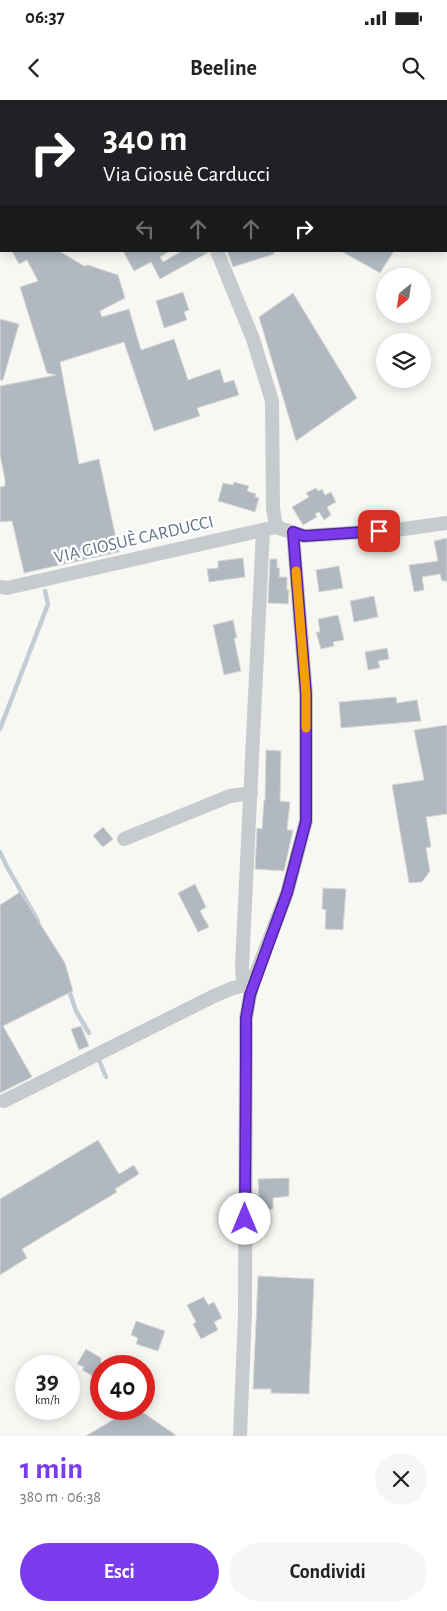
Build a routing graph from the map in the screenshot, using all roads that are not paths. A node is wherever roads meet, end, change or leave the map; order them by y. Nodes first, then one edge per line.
1 (217, 252) edge
2 (447, 523) edge
3 (269, 529) junction
4 (293, 532) junction
5 (0, 587) edge
6 (250, 793) junction
7 (124, 839) dead end
8 (248, 985) junction
9 (4, 1101) dead end
10 (240, 1436) edge

1 - 3 street
2 - 4 street
3 - 4 street
3 - 5 street, VIA GIOSUÈ CARDUCCI
3 - 6 street
4 - 8 street
6 - 7 street
6 - 8 street
8 - 9 street
8 - 10 street

